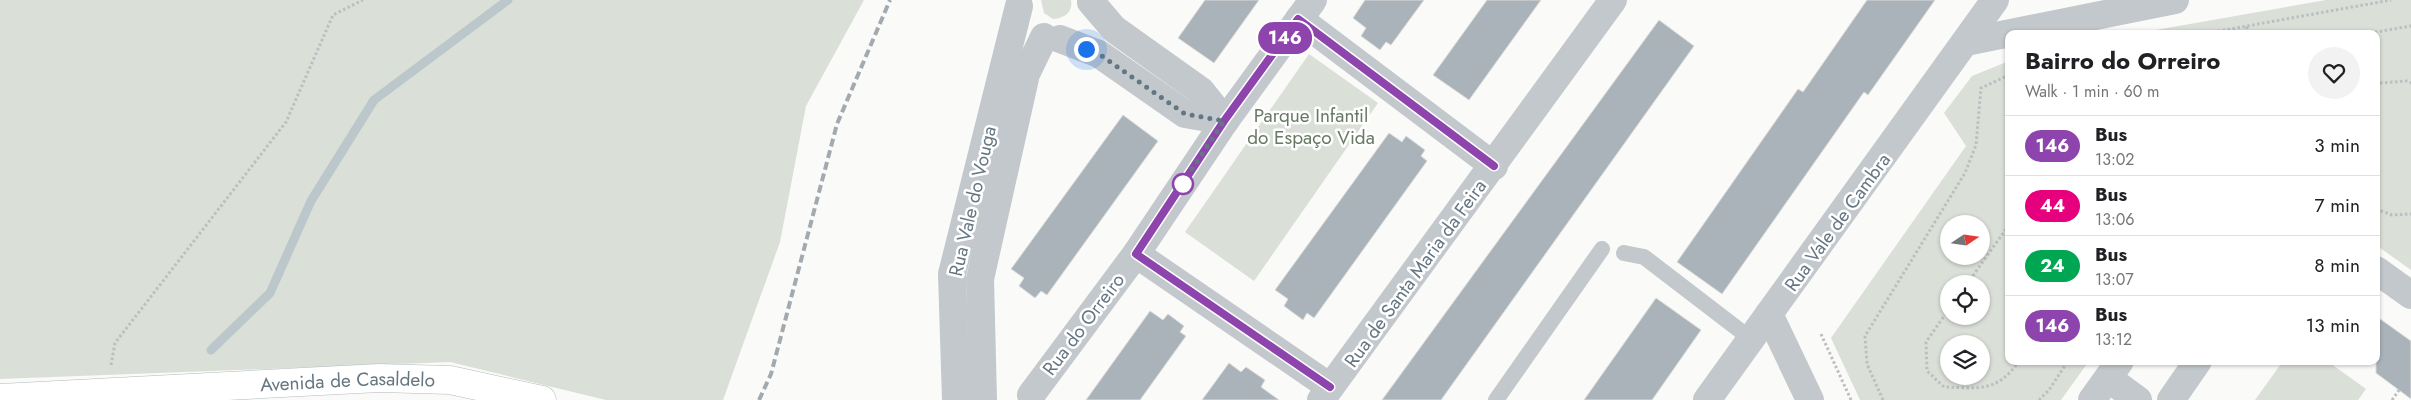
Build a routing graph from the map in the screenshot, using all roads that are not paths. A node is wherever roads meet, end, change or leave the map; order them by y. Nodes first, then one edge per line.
1 (1613, 0) edge
2 (1995, 0) edge
3 (1091, 1) edge
4 (2163, 1) edge
5 (1020, 3) edge
6 (1306, 10) edge
7 (2024, 30) edge
8 (2005, 34) edge
9 (1052, 38) junction
10 (1966, 42) junction
11 (1224, 121) junction
12 (1494, 166) junction
13 (1602, 249) dead end
14 (1624, 253) dead end
15 (1136, 254) junction
16 (2380, 273) edge
17 (2411, 295) edge
18 (1769, 314) junction
19 (1751, 339) junction
20 (2195, 365) edge
21 (2114, 370) edge
22 (1326, 394) edge
23 (1030, 395) dead end
24 (0, 398) edge
25 (542, 400) edge
26 (956, 400) edge
27 (983, 400) edge
28 (1496, 400) edge
29 (1707, 400) edge
30 (1810, 400) edge
31 (2092, 400) edge
32 (2138, 400) edge
33 (2171, 400) edge

1 - 12 street, Rua de Santa Maria da Feira
2 - 10 street, Rua Vale de Cambra
3 - 9 street
3 - 11 street
4 - 7 street
5 - 9 street, Rua Vale do Vouga
5 - 26 street, Rua Vale do Vouga
6 - 11 street, Rua do Orreiro
6 - 12 street, Rua do Orreiro
8 - 10 street
9 - 11 street
9 - 27 street, Rua Vale do Vouga
10 - 18 street, Rua Vale de Cambra
11 - 15 street, Rua do Orreiro
12 - 22 street, Rua de Santa Maria da Feira
13 - 28 lane
14 - 19 lane
15 - 22 street, Rua do Orreiro
15 - 23 street, Rua do Orreiro
16 - 17 street
18 - 19 street, Rua Vale de Cambra
18 - 30 street
19 - 29 street, Rua Vale de Cambra
20 - 33 street
21 - 31 street
21 - 32 street
24 - 25 street, Avenida de Casaldelo

